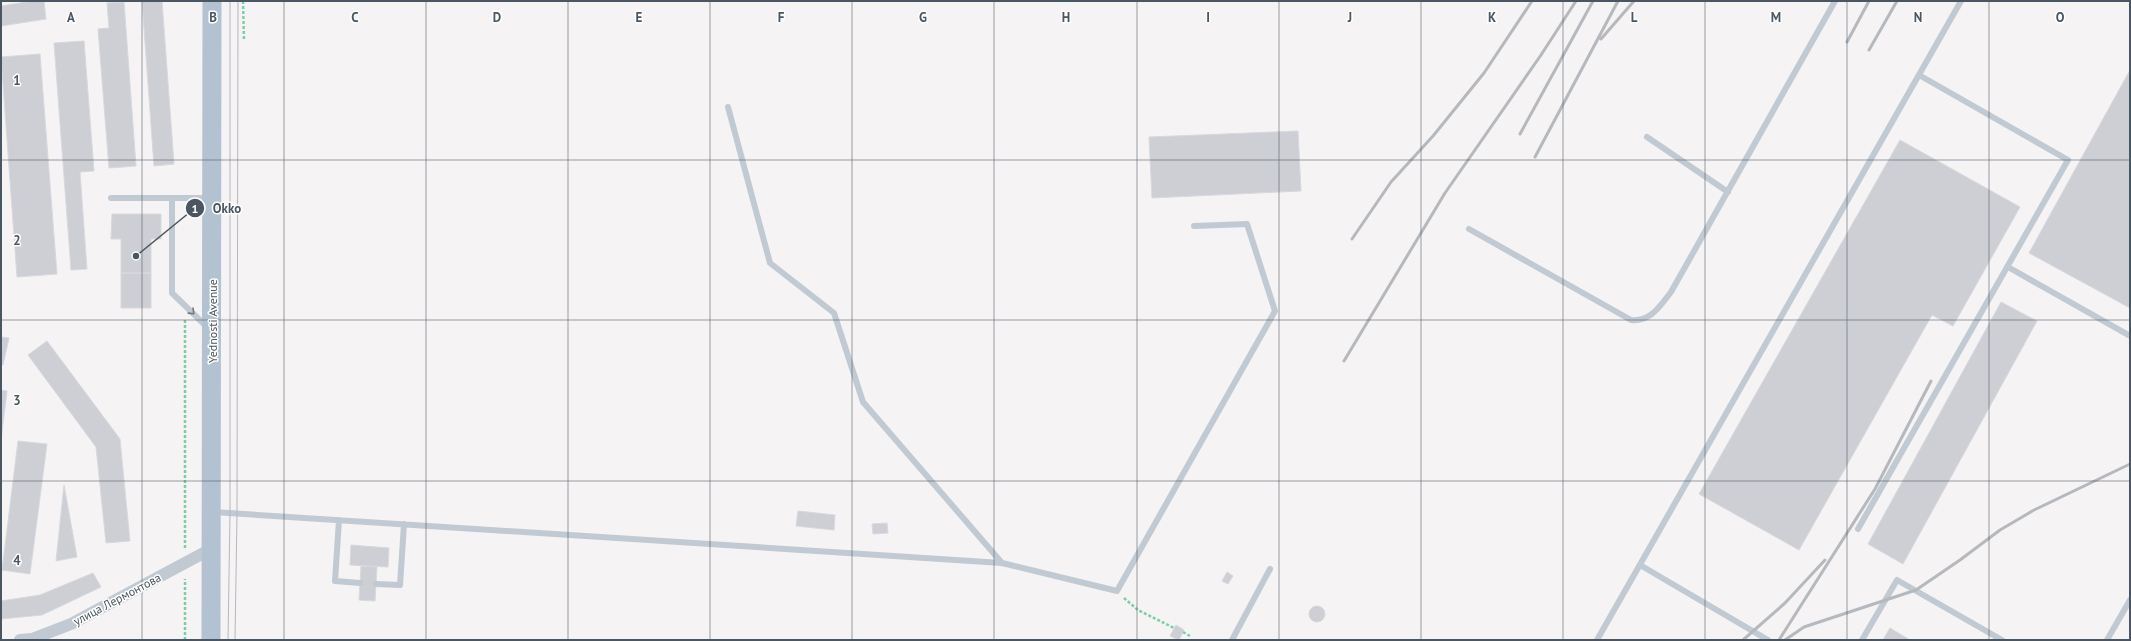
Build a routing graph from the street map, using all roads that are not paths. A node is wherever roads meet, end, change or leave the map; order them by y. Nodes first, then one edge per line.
1 (212, 1) edge
2 (1835, 1) edge
3 (1961, 1) edge
4 (1919, 75) junction
5 (728, 107) dead end
6 (1647, 137) dead end
7 (1728, 192) junction
8 (111, 198) dead end
9 (172, 198) junction
10 (212, 198) junction
11 (1194, 226) dead end
12 (1469, 229) dead end
13 (2008, 267) junction
14 (212, 332) junction
15 (2130, 336) edge
16 (212, 512) junction
17 (339, 520) junction
18 (404, 524) junction
19 (1858, 529) dead end
20 (211, 549) junction
21 (1002, 563) junction
22 (1640, 565) junction
23 (1270, 569) dead end
24 (360, 583) dead end
25 (376, 584) dead end
26 (2130, 600) edge
27 (20, 640) edge
28 (211, 640) edge
29 (1232, 640) edge
30 (1597, 640) edge
31 (1768, 640) edge
32 (1862, 640) edge
33 (2002, 640) edge
34 (2107, 640) edge

1 - 10 main road, Yednosti Avenue
2 - 7 lane
3 - 4 lane
4 - 13 lane
4 - 22 lane
5 - 21 lane
6 - 7 lane
7 - 12 lane
8 - 9 lane
9 - 10 lane
9 -> 14 lane
10 - 14 main road, Yednosti Avenue
11 - 21 lane
13 - 15 lane
13 - 19 lane
14 - 16 main road, Yednosti Avenue
16 - 17 lane
16 - 20 main road, Yednosti Avenue
17 - 18 lane
17 - 24 lane
18 - 21 lane
18 - 25 lane
20 - 27 street, улица Лермонтова
20 - 28 main road, Yednosti Avenue
22 - 30 lane
22 - 31 lane
23 - 29 lane
26 - 34 lane
32 - 33 lane

